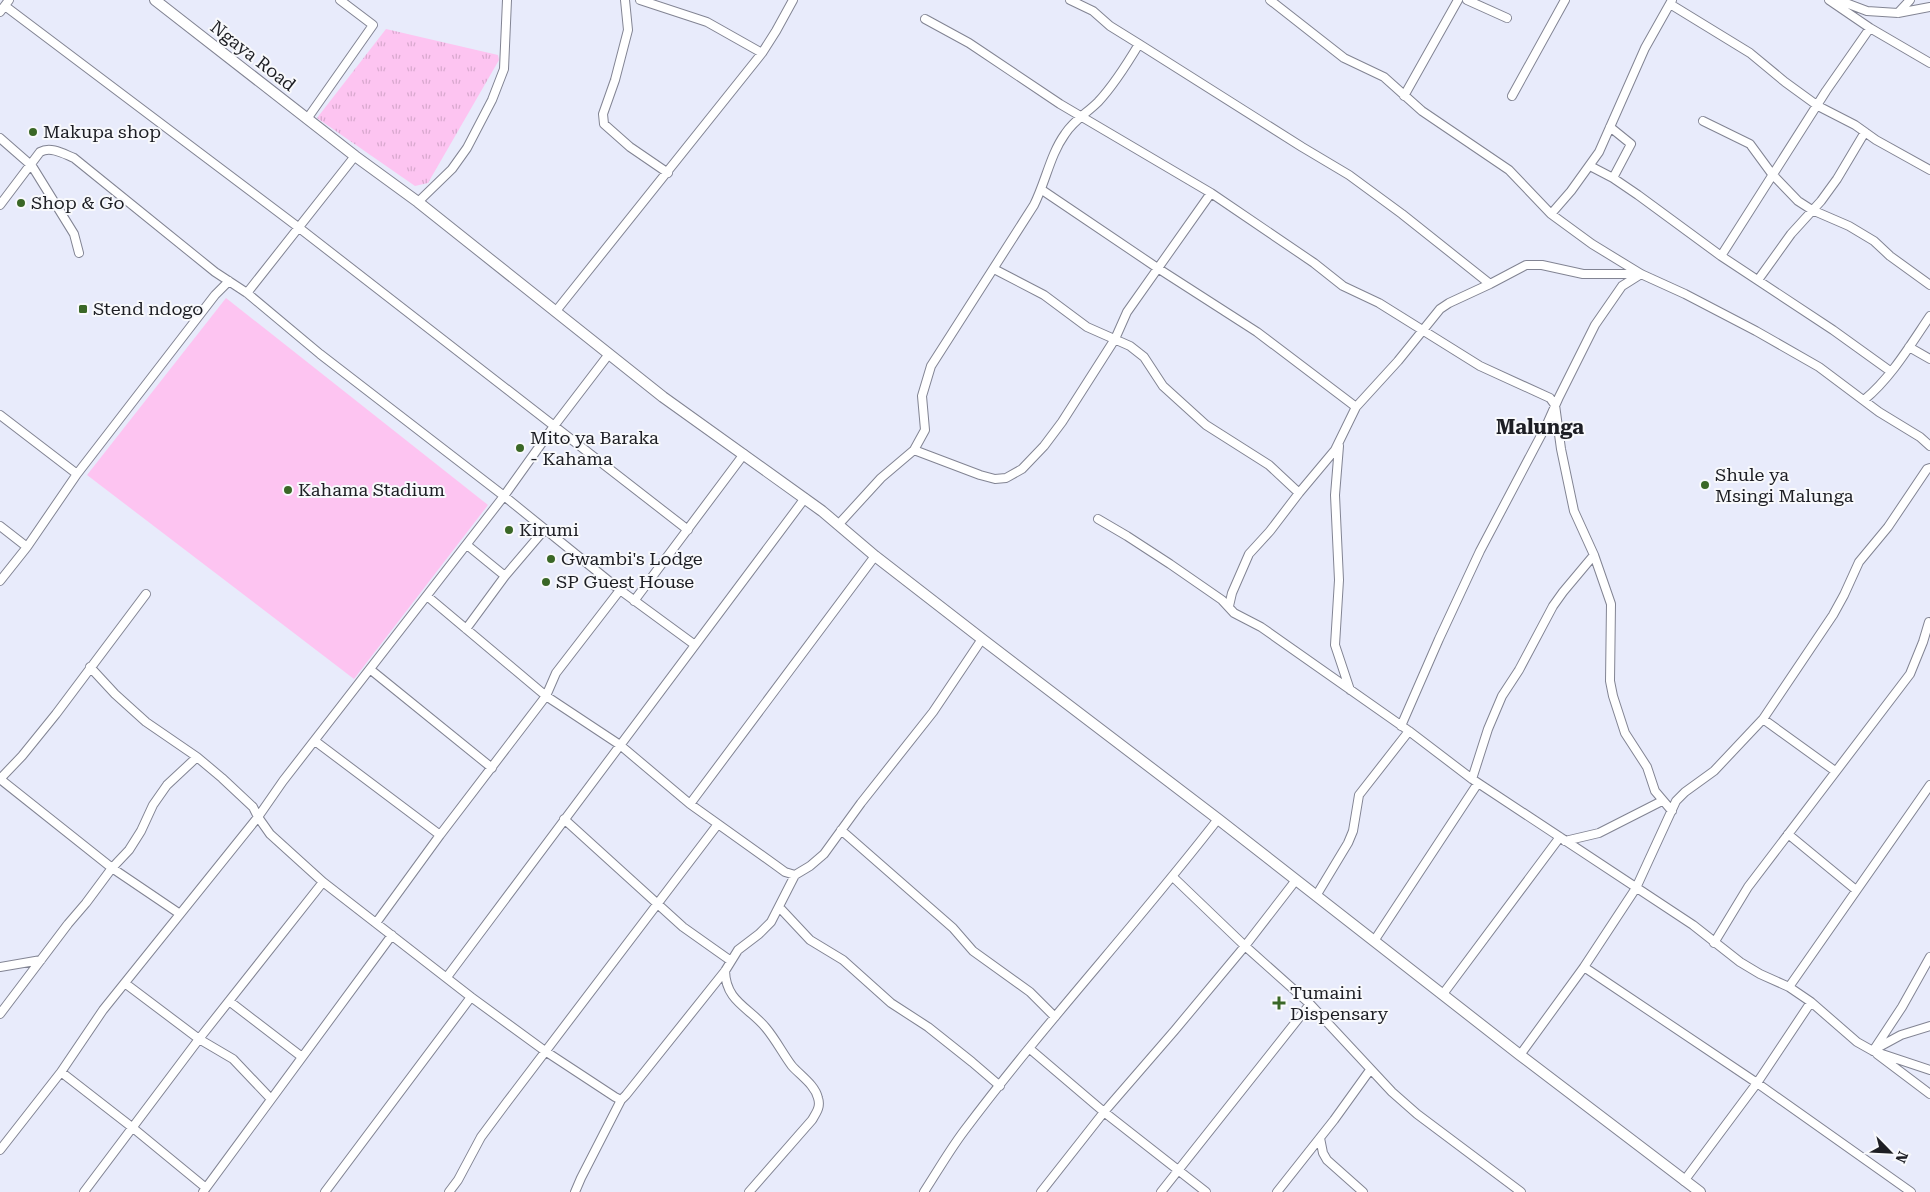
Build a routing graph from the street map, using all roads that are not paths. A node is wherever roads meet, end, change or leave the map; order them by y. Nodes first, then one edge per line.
1 (155, 0) edge
2 (340, 0) edge
3 (507, 0) edge
4 (625, 0) edge
5 (640, 0) edge
6 (793, 0) edge
7 (1070, 0) edge
8 (1270, 0) edge
9 (1458, 0) edge
10 (1467, 0) edge
11 (1565, 0) edge
12 (1829, 0) edge
13 (1838, 0) edge
14 (1910, 0) edge
15 (1671, 2) edge
16 (5, 6) edge
17 (1930, 7) edge
18 (1898, 14) junction
19 (1507, 18) dead end
20 (925, 19) dead end
21 (1870, 28) junction
22 (1139, 44) junction
23 (762, 53) junction
24 (1930, 63) edge
25 (1404, 96) junction
26 (1512, 96) dead end
27 (1818, 106) junction
28 (1080, 116) junction
29 (308, 119) junction
30 (1703, 121) dead end
31 (1610, 127) junction
32 (1864, 132) junction
33 (0, 138) edge
34 (355, 156) junction
35 (32, 166) junction
36 (1590, 166) junction
37 (1930, 170) edge
38 (668, 173) junction
39 (1772, 174) junction
40 (1613, 178) junction
41 (1042, 190) junction
42 (1211, 193) junction
43 (418, 202) junction
44 (0, 205) edge
45 (1812, 210) junction
46 (1551, 214) junction
47 (298, 227) junction
48 (79, 253) dead end
49 (1721, 256) junction
50 (994, 269) junction
51 (1159, 269) junction
52 (1641, 274) junction
53 (228, 280) junction
54 (1758, 280) junction
55 (1490, 284) junction
56 (1930, 285) edge
57 (248, 293) junction
58 (556, 312) junction
59 (1930, 316) edge
60 (1424, 329) junction
61 (1115, 339) junction
62 (1909, 347) junction
63 (609, 354) junction
64 (1930, 359) edge
65 (1890, 371) junction
66 (1864, 400) junction
67 (1555, 405) junction
68 (1356, 407) junction
69 (0, 415) edge
70 (554, 426) junction
71 (1339, 444) junction
72 (1930, 446) edge
73 (914, 450) junction
74 (744, 454) junction
75 (1930, 461) edge
76 (1929, 469) edge
77 (77, 474) junction
78 (1299, 493) junction
79 (504, 496) junction
80 (805, 498) junction
81 (1098, 520) dead end
82 (838, 525) junction
83 (0, 526) edge
84 (545, 529) junction
85 (688, 530) junction
86 (467, 545) junction
87 (27, 547) junction
88 (1594, 554) junction
89 (875, 556) junction
90 (505, 576) junction
91 (0, 581) edge
92 (620, 590) junction
93 (146, 594) dead end
94 (427, 596) junction
95 (634, 601) junction
96 (1228, 606) junction
97 (1929, 622) edge
98 (466, 630) junction
99 (982, 640) junction
100 (695, 645) junction
101 (90, 667) junction
102 (371, 670) junction
103 (1350, 690) junction
104 (546, 696) junction
105 (1763, 719) junction
106 (1402, 726) junction
107 (1409, 731) junction
108 (315, 741) junction
109 (620, 745) junction
110 (197, 757) junction
111 (492, 768) junction
112 (1835, 771) junction
113 (0, 779) edge
114 (1475, 781) junction
115 (1930, 785) edge
116 (1662, 801) junction
117 (690, 804) junction
118 (1672, 811) junction
119 (258, 817) junction
120 (564, 819) junction
121 (1218, 819) junction
122 (718, 824) junction
123 (842, 830) junction
124 (1788, 834) junction
125 (440, 835) junction
126 (1562, 839) junction
127 (112, 868) junction
128 (795, 875) junction
129 (1173, 877) junction
130 (1296, 880) junction
131 (323, 882) junction
132 (1636, 888) junction
133 (1856, 890) junction
134 (1316, 896) junction
135 (657, 904) junction
136 (780, 908) junction
137 (180, 914) junction
138 (376, 923) junction
139 (392, 935) junction
140 (1374, 941) junction
141 (1714, 943) junction
142 (1245, 946) junction
143 (1930, 957) edge
144 (41, 960) junction
145 (731, 961) junction
146 (0, 967) edge
147 (1584, 967) junction
148 (725, 972) junction
149 (447, 977) junction
150 (126, 984) junction
151 (1789, 987) junction
152 (1443, 994) junction
153 (471, 998) junction
154 (229, 1001) junction
155 (1811, 1002) junction
156 (1310, 1004) junction
157 (0, 1014) edge
158 (1054, 1017) junction
159 (1930, 1026) edge
160 (199, 1039) junction
161 (1030, 1049) junction
162 (545, 1051) junction
163 (1873, 1051) junction
164 (1520, 1055) junction
165 (302, 1057) junction
166 (1370, 1070) junction
167 (1930, 1070) edge
168 (61, 1072) junction
169 (1757, 1082) junction
170 (1000, 1086) junction
171 (1930, 1094) edge
172 (271, 1099) junction
173 (621, 1100) junction
174 (1104, 1112) junction
175 (133, 1128) junction
176 (1320, 1138) junction
177 (0, 1150) edge
178 (1177, 1171) junction
179 (1684, 1181) junction
180 (204, 1190) edge
181 (1045, 1191) edge
182 (84, 1192) edge
183 (325, 1192) edge
184 (449, 1192) edge
185 (575, 1192) edge
186 (749, 1192) edge
187 (924, 1192) edge
188 (1162, 1192) edge
189 (1206, 1192) edge
190 (1277, 1192) edge
191 (1363, 1192) edge
192 (1522, 1192) edge
193 (1700, 1192) edge
194 (1911, 1192) edge

1 - 29 street, Ngaya Road
2 - 29 street
3 - 43 street
4 - 38 street
5 - 23 street
6 - 23 street
7 - 22 street
8 - 25 street
9 - 25 street
10 - 19 street
11 - 26 street
12 - 21 street
13 - 18 street
14 - 18 street
15 - 27 street
15 - 31 street
16 - 47 street
17 - 18 street
20 - 28 street
21 - 24 street
21 - 27 street
22 - 28 street
22 - 55 street
23 - 38 street
25 - 46 street
27 - 32 street
27 - 39 street
28 - 41 street
28 - 42 street
29 - 34 street, Ngaya Road
30 - 39 street
31 - 36 street
31 - 40 street
32 - 37 street
32 - 45 street
33 - 35 street
34 - 43 street, Ngaya Road
34 - 47 street
35 - 44 street
35 - 48 street
35 - 53 street
36 - 40 street
36 - 46 street
38 - 58 street
39 - 45 street
39 - 49 street
40 - 49 street
41 - 50 street
41 - 51 street
42 - 51 street
42 - 60 street
43 - 58 street, Ngaya Road
45 - 54 street
45 - 56 street
46 - 52 street
47 - 57 street
47 - 70 street
49 - 54 street
50 - 61 street
50 - 73 street
51 - 61 street
51 - 68 street
52 - 55 street
52 - 66 street
52 - 67 street
53 - 57 street
53 - 77 street
54 - 65 street
55 - 60 street
57 - 79 street
58 - 63 street, Ngaya Road
59 - 62 street
60 - 67 street
60 - 68 street
61 - 73 street
61 - 78 street
62 - 64 street
62 - 65 street
63 - 70 street
63 - 74 street, Ngaya Road
65 - 66 street
66 - 72 street
67 - 88 street
67 - 106 street
68 - 71 street
69 - 77 street
70 - 79 street
70 - 85 street
71 - 78 street
71 - 103 street
73 - 82 street
74 - 80 street, Ngaya Road
74 - 85 street
75 - 76 street
76 - 105 street
77 - 87 street
78 - 96 street
79 - 84 street
79 - 86 street
80 - 82 street, Ngaya Road
80 - 100 street
81 - 96 street
82 - 89 street, Ngaya Road
83 - 87 street
84 - 90 street
84 - 92 street
85 - 95 street
86 - 90 street
86 - 94 street
87 - 91 street
88 - 114 street
88 - 116 street
89 - 99 street, Ngaya Road
89 - 117 street
90 - 98 street
92 - 95 street
92 - 104 street
93 - 101 street
94 - 98 street
94 - 102 street
95 - 100 street
96 - 103 street
97 - 112 street
98 - 104 street
99 - 121 street, Ngaya Road
99 - 123 street
100 - 109 street
101 - 110 street
101 - 113 street
102 - 108 street
102 - 111 street
103 - 106 street
104 - 109 street
104 - 111 street
105 - 112 street
105 - 118 street
106 - 107 street
107 - 114 street
107 - 134 street
108 - 119 street
108 - 125 street
109 - 117 street
109 - 120 street
110 - 119 street
110 - 127 street
111 - 125 street
112 - 124 street
113 - 127 street
114 - 126 street
114 - 140 street
115 - 133 street
116 - 118 street
116 - 126 street
117 - 122 street
118 - 132 street
119 - 131 street
119 - 137 street
120 - 135 street
120 - 149 street
121 - 129 street
121 - 130 street, Ngaya Road
122 - 128 street
122 - 135 street
123 - 128 street
123 - 158 street
124 - 133 street
124 - 141 street
125 - 138 street
126 - 132 street
126 - 152 street
127 - 137 street
127 - 144 street
128 - 136 street
129 - 142 street
129 - 158 street
130 - 134 street, Ngaya Road
130 - 142 street
131 - 138 street
131 - 154 street
132 - 141 street
132 - 147 street
133 - 151 street
134 - 140 street, Ngaya Road
135 - 145 street
135 - 162 street
136 - 145 street
136 - 170 street
137 - 150 street
138 - 139 street
139 - 149 street
139 - 165 street
140 - 152 street, Ngaya Road
141 - 151 street
142 - 156 street
142 - 174 street
143 - 163 street
144 - 146 street
144 - 157 street
145 - 148 street
147 - 164 street
147 - 169 street
148 - 173 street
148 - 186 street
149 - 153 street
150 - 160 street
150 - 168 street
151 - 155 street
152 - 164 street, Ngaya Road
153 - 162 street
153 - 183 street
154 - 160 street
154 - 165 street
155 - 163 street
155 - 169 street
156 - 166 street
156 - 178 street
158 - 161 street
159 - 163 street
160 - 172 street
160 - 175 street
161 - 170 street
161 - 174 street
162 - 173 street
162 - 184 street
163 - 167 street
163 - 171 street
164 - 179 street, Ngaya Road
165 - 172 street
166 - 176 street
166 - 192 street
168 - 175 street
168 - 177 street
169 - 179 street
169 - 194 street
170 - 187 street
172 - 180 street
173 - 185 street
174 - 178 street
174 - 181 street
175 - 180 street
175 - 182 street
176 - 190 street
176 - 191 street
178 - 188 street
178 - 189 street
179 - 193 street, Ngaya Road

